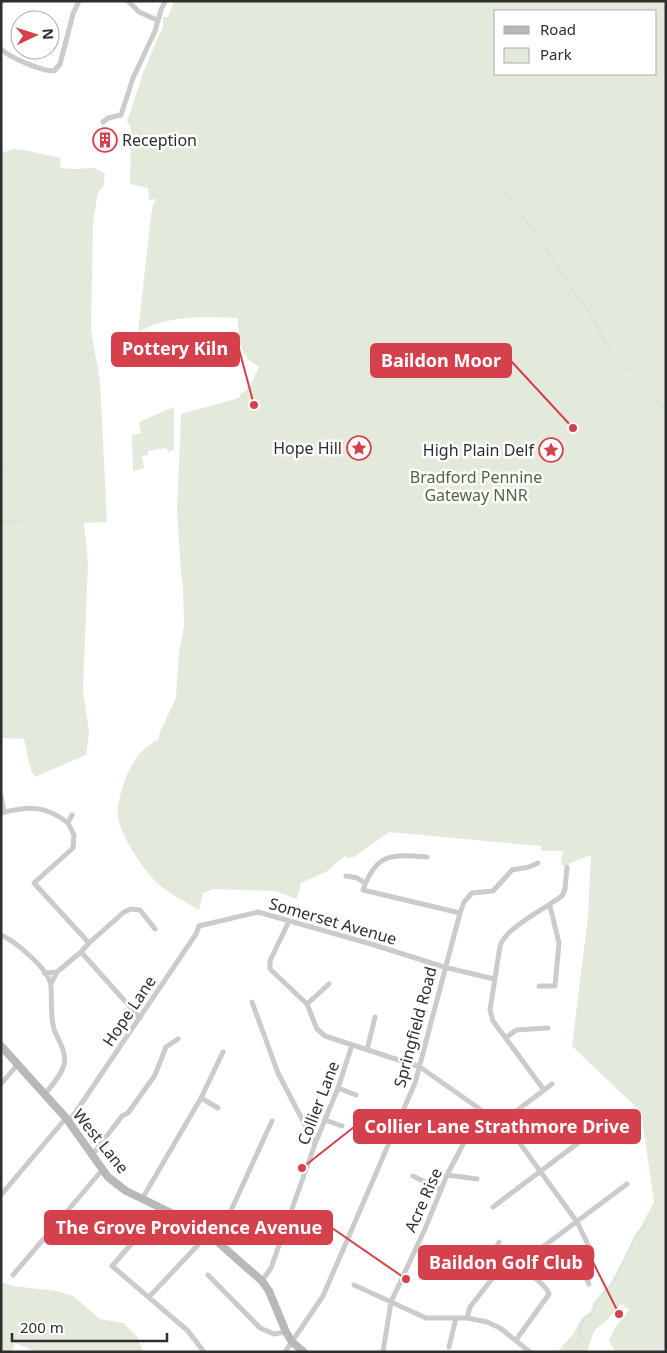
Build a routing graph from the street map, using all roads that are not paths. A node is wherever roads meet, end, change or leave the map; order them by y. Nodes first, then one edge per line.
1 (79, 1) edge
2 (128, 1) edge
3 (165, 1) edge
4 (158, 20) junction
5 (1, 49) edge
6 (103, 122) dead end
7 (1, 796) edge
8 (2, 812) edge
9 (72, 816) dead end
10 (68, 823) junction
11 (427, 857) dead end
12 (538, 862) dead end
13 (567, 867) dead end
14 (346, 876) dead end
15 (365, 883) junction
16 (550, 906) junction
17 (460, 913) junction
18 (289, 921) junction
19 (215, 923) joint
20 (155, 929) dead end
21 (1, 935) edge
22 (89, 943) junction
23 (81, 952) junction
24 (444, 967) junction
25 (57, 972) junction
26 (44, 973) junction
27 (494, 979) junction
28 (51, 984) junction
29 (329, 984) dead end
30 (539, 986) dead end
31 (252, 1002) dead end
32 (307, 1004) junction
33 (374, 1016) dead end
34 (140, 1018) junction
35 (548, 1028) dead end
36 (506, 1038) junction
37 (178, 1039) dead end
38 (352, 1044) junction
39 (1, 1046) edge
40 (367, 1050) junction
41 (223, 1052) dead end
42 (18, 1064) junction
43 (420, 1067) junction
44 (1, 1084) edge
45 (552, 1084) dead end
46 (338, 1088) junction
47 (544, 1090) junction
48 (45, 1094) junction
49 (356, 1095) dead end
50 (201, 1098) junction
51 (218, 1108) dead end
52 (481, 1110) junction
53 (67, 1120) junction
54 (324, 1120) junction
55 (272, 1121) dead end
56 (502, 1125) junction
57 (602, 1125) dead end
58 (342, 1126) dead end
59 (315, 1144) junction
60 (92, 1154) junction
61 (103, 1169) junction
62 (541, 1171) junction
63 (447, 1175) junction
64 (413, 1176) dead end
65 (477, 1179) dead end
66 (627, 1184) dead end
67 (441, 1190) junction
68 (1, 1194) edge
69 (142, 1199) junction
70 (493, 1206) dead end
71 (162, 1209) junction
72 (576, 1222) junction
73 (217, 1241) junction
74 (499, 1242) dead end
75 (198, 1245) dead end
76 (524, 1269) junction
77 (13, 1275) dead end
78 (208, 1275) dead end
79 (496, 1275) dead end
80 (262, 1281) junction
81 (589, 1284) dead end
82 (354, 1285) dead end
83 (149, 1297) junction
84 (391, 1302) junction
85 (456, 1318) junction
86 (467, 1318) junction
87 (286, 1332) junction
88 (516, 1340) junction
89 (292, 1342) junction
90 (449, 1347) dead end
91 (204, 1352) edge
92 (285, 1352) edge
93 (304, 1352) edge
94 (382, 1352) edge
95 (530, 1352) edge

1 - 5 street
2 - 4 street
3 - 4 street
4 - 6 street
7 - 8 street
8 - 10 street
9 - 10 street
10 - 22 street
11 - 15 street
12 - 17 street, Springfield Road
13 - 16 street
14 - 15 street
15 - 17 street
16 - 27 street
16 - 30 street
17 - 24 street, Springfield Road
18 - 19 street, Somerset Avenue
18 - 24 street, Somerset Avenue
18 - 32 street
19 - 34 street, Hope Lane
20 - 22 street
21 - 26 street
22 - 23 street
23 - 25 street
23 - 34 street
24 - 27 street, Somerset Avenue
24 - 43 street, Springfield Road
25 - 26 street
25 - 28 street
26 - 28 street
27 - 36 street
28 - 48 street
29 - 32 street
31 - 59 street
32 - 38 street
33 - 40 street
34 - 53 street, Hope Lane
35 - 36 street
36 - 47 street
37 - 60 street
38 - 40 street
38 - 46 street, Collier Lane
39 - 42 street, West Lane
40 - 43 street
41 - 50 street
42 - 44 street
42 - 48 street, West Lane
43 - 52 street
43 - 89 street, Springfield Road
45 - 47 street
46 - 49 street
46 - 54 street, Collier Lane
47 - 56 street
48 - 53 street, West Lane
50 - 51 street
50 - 69 street
52 - 56 street
52 - 63 street, Acre Rise
53 - 60 street, West Lane
53 - 68 street, Hope Lane
54 - 58 street
54 - 59 street, Collier Lane
55 - 73 street
56 - 62 street
57 - 62 street
59 - 80 street, Collier Lane
60 - 61 street, West Lane
61 - 69 street, West Lane
61 - 77 street
62 - 70 street
62 - 72 street
63 - 65 street
63 - 67 street, Acre Rise
64 - 67 street
66 - 72 street
67 - 84 street, Acre Rise
69 - 71 street, West Lane
71 - 73 street, West Lane
71 - 83 street
72 - 76 street
72 - 81 street
73 - 80 street, West Lane
74 - 76 street
75 - 83 street
76 - 88 street
78 - 87 street
79 - 86 street
80 - 87 street, West Lane
82 - 84 street
83 - 91 street
84 - 85 street
84 - 94 street, Acre Rise
85 - 86 street
85 - 90 street
86 - 88 street
87 - 89 street, West Lane
88 - 95 street
89 - 92 street, Springfield Road
89 - 93 street, West Lane

